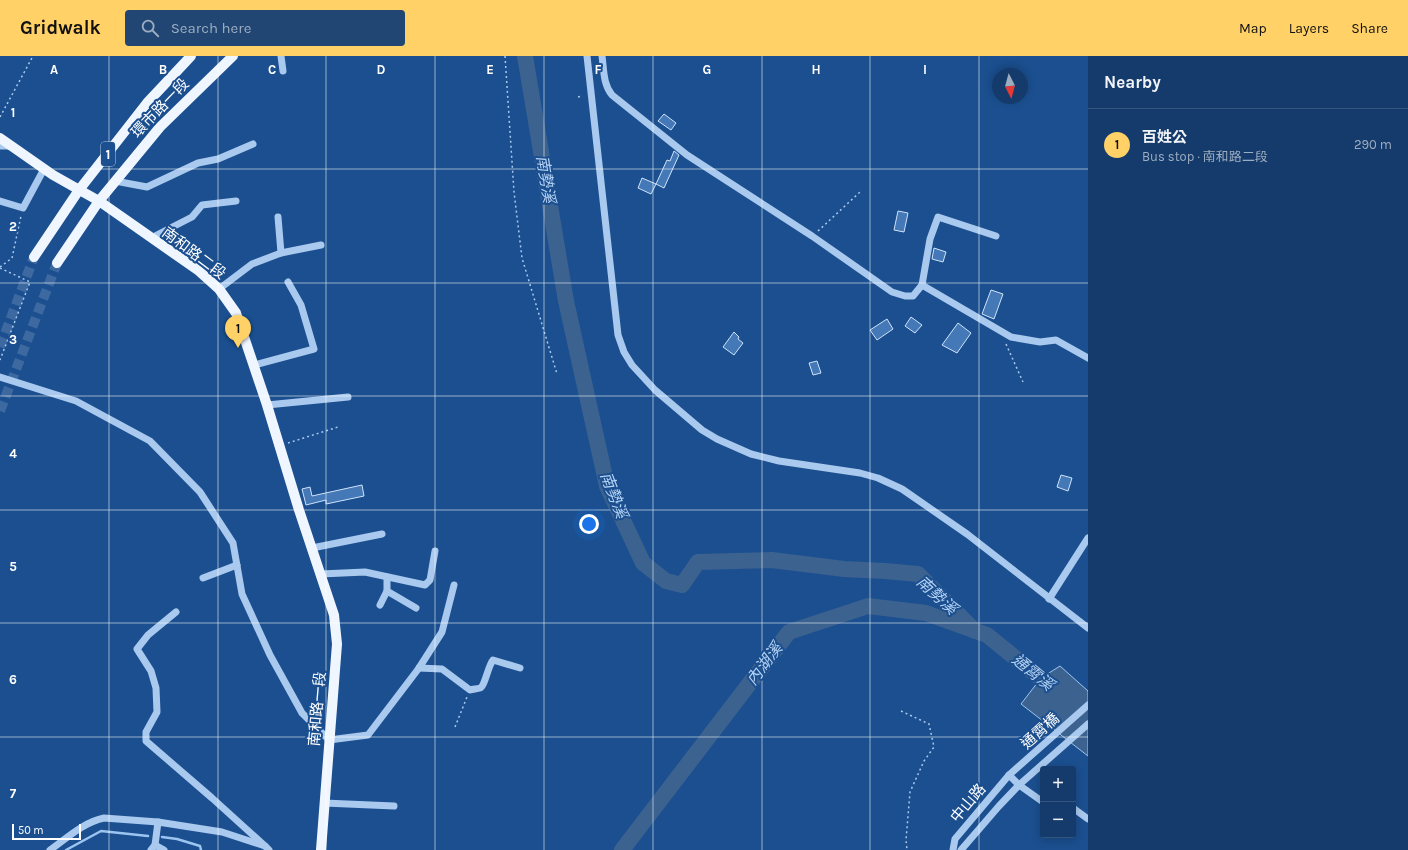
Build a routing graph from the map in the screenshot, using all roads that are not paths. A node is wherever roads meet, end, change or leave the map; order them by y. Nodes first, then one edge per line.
1 (191, 56) edge
2 (233, 56) edge
3 (281, 56) edge
4 (587, 56) edge
5 (602, 56) edge
6 (282, 71) dead end
7 (0, 138) edge
8 (253, 144) dead end
9 (5, 146) edge
10 (44, 169) junction
11 (115, 181) junction
12 (79, 190) junction
13 (0, 201) edge
14 (99, 201) junction
15 (236, 201) dead end
16 (278, 217) dead end
17 (996, 236) dead end
18 (150, 238) junction
19 (320, 245) dead end
20 (281, 253) junction
21 (34, 257) tunnel mouth
22 (57, 263) tunnel mouth
23 (288, 282) dead end
24 (922, 285) junction
25 (219, 289) junction
26 (1088, 358) edge
27 (254, 365) junction
28 (0, 378) edge
29 (348, 397) dead end
30 (267, 405) junction
31 (382, 534) dead end
32 (1088, 538) edge
33 (312, 548) junction
34 (435, 551) dead end
35 (237, 565) junction
36 (321, 574) junction
37 (387, 577) junction
38 (203, 578) dead end
39 (454, 585) dead end
40 (387, 591) junction
41 (1049, 599) junction
42 (380, 605) dead end
43 (416, 608) dead end
44 (176, 612) dead end
45 (1088, 628) edge
46 (418, 668) junction
47 (520, 668) dead end
48 (1088, 705) edge
49 (1088, 724) edge
50 (329, 740) junction
51 (1009, 775) junction
52 (1019, 785) junction
53 (1040, 800) edge
54 (324, 803) junction
55 (394, 806) dead end
56 (1076, 810) edge
57 (1088, 819) edge
58 (158, 822) junction
59 (153, 847) edge
60 (267, 848) edge
61 (50, 850) edge
62 (164, 850) edge
63 (321, 850) edge
64 (953, 850) edge
65 (961, 850) edge

1 - 12 main road, 環市路一段 / 1
2 - 11 main road, 環市路一段 / 1
3 - 6 street
4 - 41 street
5 - 24 street
7 - 9 main road, 南和路二段
8 - 11 street
9 - 10 main road, 南和路二段
10 - 12 main road, 南和路二段
10 - 13 street
11 - 14 main road, 環市路一段 / 1
12 - 14 main road, 南和路二段
12 - 21 main road, 環市路一段 / 1
14 - 18 main road, 南和路二段
14 - 22 main road, 環市路一段 / 1
15 - 18 street
16 - 20 street
17 - 24 street
18 - 25 main road, 南和路二段
19 - 20 street
20 - 25 street
23 - 27 street
24 - 26 street
25 - 27 main road, 南和路二段
27 - 30 main road, 南和路二段
28 - 35 street
29 - 30 street
30 - 33 main road, 南和路二段
31 - 33 street
32 - 41 street
33 - 36 main road, 南和路二段
34 - 37 street
35 - 38 street
35 - 50 street
36 - 37 street
36 - 50 main road, 南和路一段
37 - 40 street
39 - 46 street
40 - 42 street
40 - 43 street
41 - 45 street
44 - 60 street
46 - 47 street
46 - 50 street
48 - 51 street, 通霄橋
49 - 52 street, 通霄橋
50 - 54 main road, 南和路一段
51 - 52 street
51 - 64 street, 中山路
52 - 53 street
52 - 65 street, 中山路
54 - 55 street
54 - 63 main road, 南和路一段
56 - 57 street
58 - 59 street
58 - 60 street
58 - 61 street
59 - 62 street

